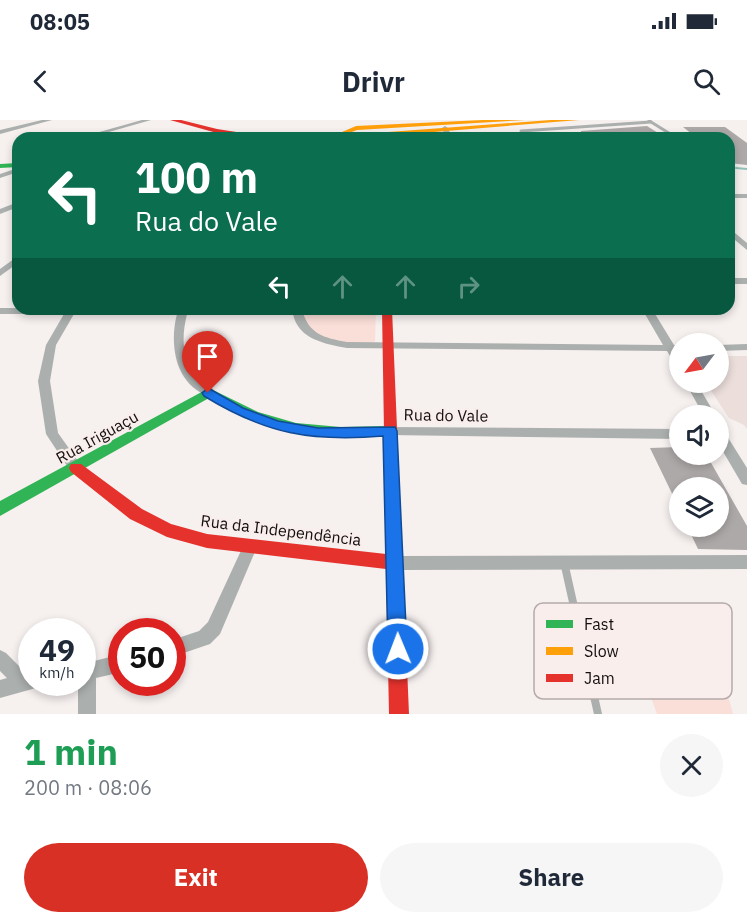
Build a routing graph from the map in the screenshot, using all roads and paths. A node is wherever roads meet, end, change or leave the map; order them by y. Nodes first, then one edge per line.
1 (50, 120) edge
2 (148, 120) edge
3 (173, 120) edge
4 (576, 120) edge
5 (650, 121) edge
6 (408, 123) edge
7 (516, 125) edge
8 (0, 132) edge
9 (103, 132) edge
10 (225, 132) edge
11 (347, 132) edge
12 (456, 132) edge
13 (667, 132) edge
14 (735, 236) edge
15 (747, 248) edge
16 (12, 264) edge
17 (0, 273) edge
18 (68, 315) edge
19 (182, 315) edge
20 (299, 315) edge
21 (387, 315) edge
22 (651, 315) edge
23 (669, 340) edge
24 (387, 345) junction
25 (747, 347) edge
26 (669, 348) edge
27 (729, 348) edge
28 (208, 393) junction
29 (390, 431) junction
30 (669, 434) edge
31 (729, 450) edge
32 (76, 468) junction
33 (747, 480) edge
34 (0, 509) edge
35 (250, 547) junction
36 (564, 562) junction
37 (747, 562) edge
38 (396, 563) junction
39 (573, 603) edge
40 (186, 644) edge
41 (0, 659) edge
42 (18, 674) edge
43 (18, 684) edge
44 (0, 689) edge
45 (86, 696) edge
46 (595, 699) edge
47 (87, 714) edge
48 (399, 714) edge
49 (598, 714) edge

1 - 8 street
2 - 9 street
3 - 10 main road
4 - 7 main road
5 - 7 lane
5 - 13 lane
6 - 7 main road
6 - 11 main road
7 - 12 main road
14 - 15 street
16 - 17 street
18 - 32 street, Rua da Independência
19 - 28 street, Rua do Vale
20 - 24 street
21 - 24 main road
22 - 23 street
24 - 26 street
24 - 29 main road
25 - 27 street
28 - 29 main road, Rua do Vale
28 - 32 main road, Rua Iriguaçu
29 - 30 street, Rua do Vale
29 - 38 main road
31 - 33 street
32 - 34 main road, Rua Iriguaçu
32 - 35 main road, Rua da Independência
35 - 38 main road, Rua da Independência
35 - 40 street
36 - 37 street, Rua da Independência
36 - 38 street, Rua da Independência
36 - 39 lane
38 - 48 main road
41 - 42 street
43 - 44 street
45 - 47 street
46 - 49 lane

